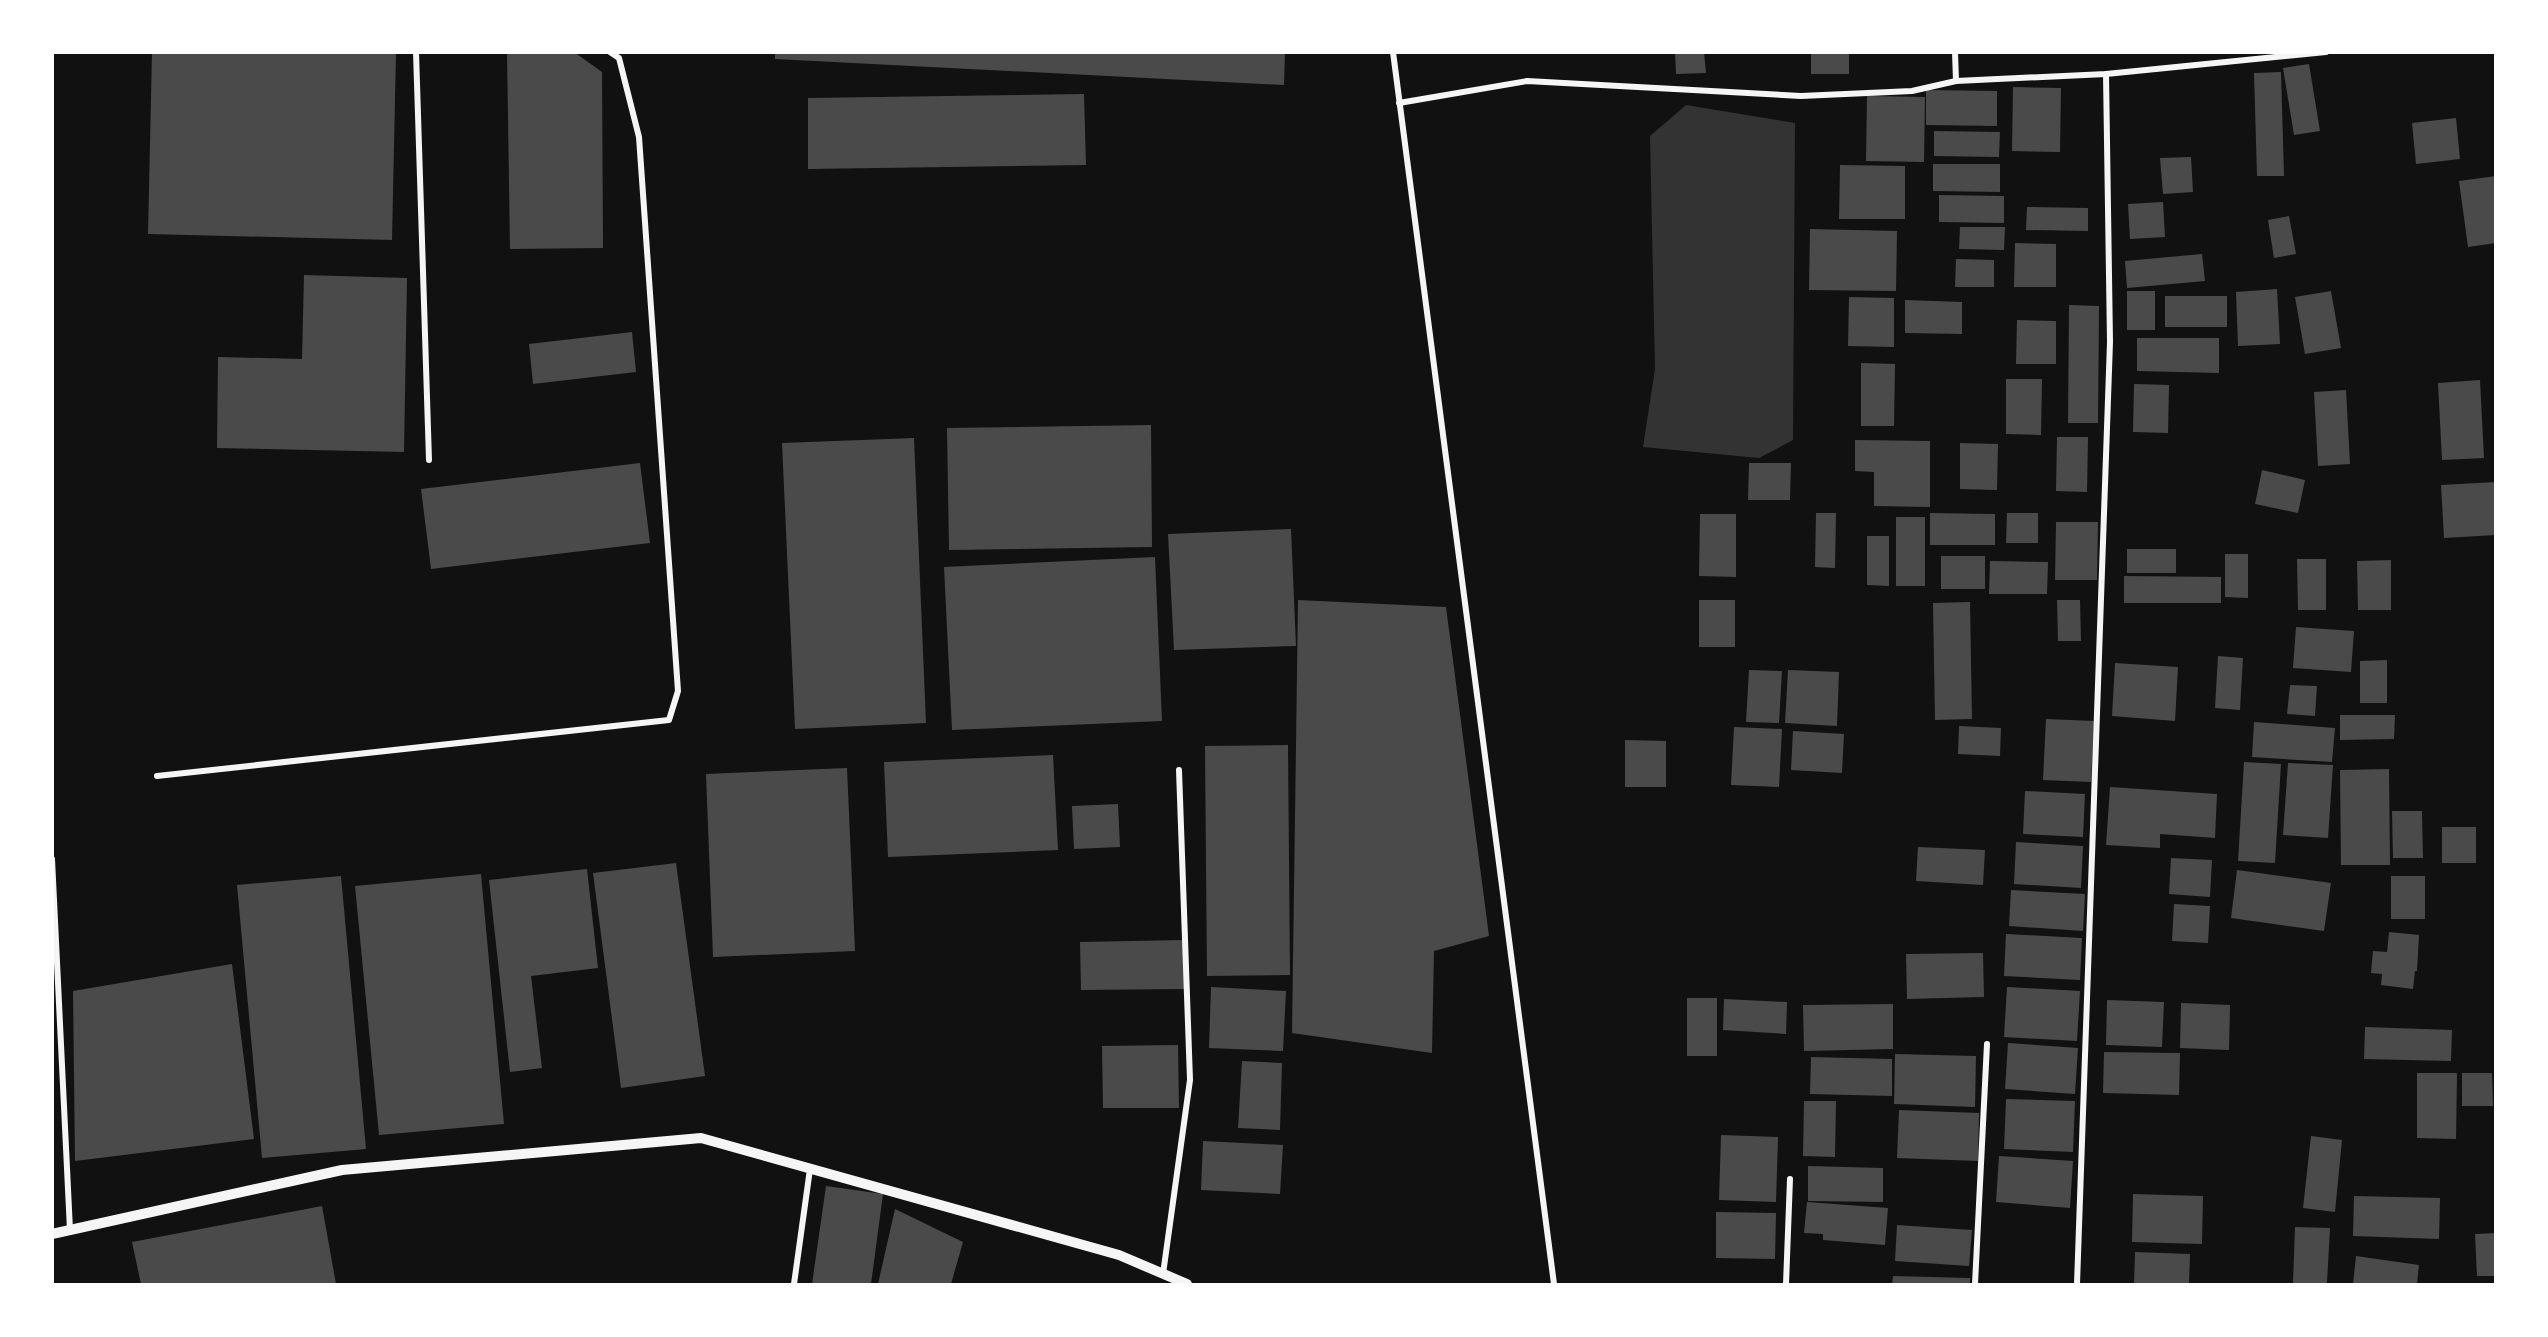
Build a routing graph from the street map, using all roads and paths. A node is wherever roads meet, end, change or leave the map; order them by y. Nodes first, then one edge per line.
1 (416, 52) edge
2 (610, 52) edge
3 (1393, 52) edge
4 (1955, 52) edge
5 (2326, 52) edge
6 (2106, 74) junction
7 (1956, 81) junction
8 (1399, 103) junction
9 (429, 460) dead end
10 (1179, 770) dead end
11 (157, 776) dead end
12 (52, 859) edge
13 (1987, 1044) dead end
14 (810, 1169) junction
15 (1790, 1179) dead end
16 (70, 1231) junction
17 (52, 1234) edge
18 (1163, 1274) junction
19 (794, 1284) edge
20 (1187, 1284) edge
21 (1554, 1284) edge
22 (1786, 1284) edge
23 (1975, 1284) edge
24 (2077, 1284) edge

1 - 9 street
2 - 11 street
3 - 8 street
4 - 7 street
5 - 6 street
6 - 7 street
6 - 24 street
7 - 8 street
8 - 21 street
10 - 18 street
12 - 16 street
13 - 23 street
14 - 16 street
14 - 18 street
14 - 19 street
15 - 22 street
16 - 17 street
18 - 20 street

